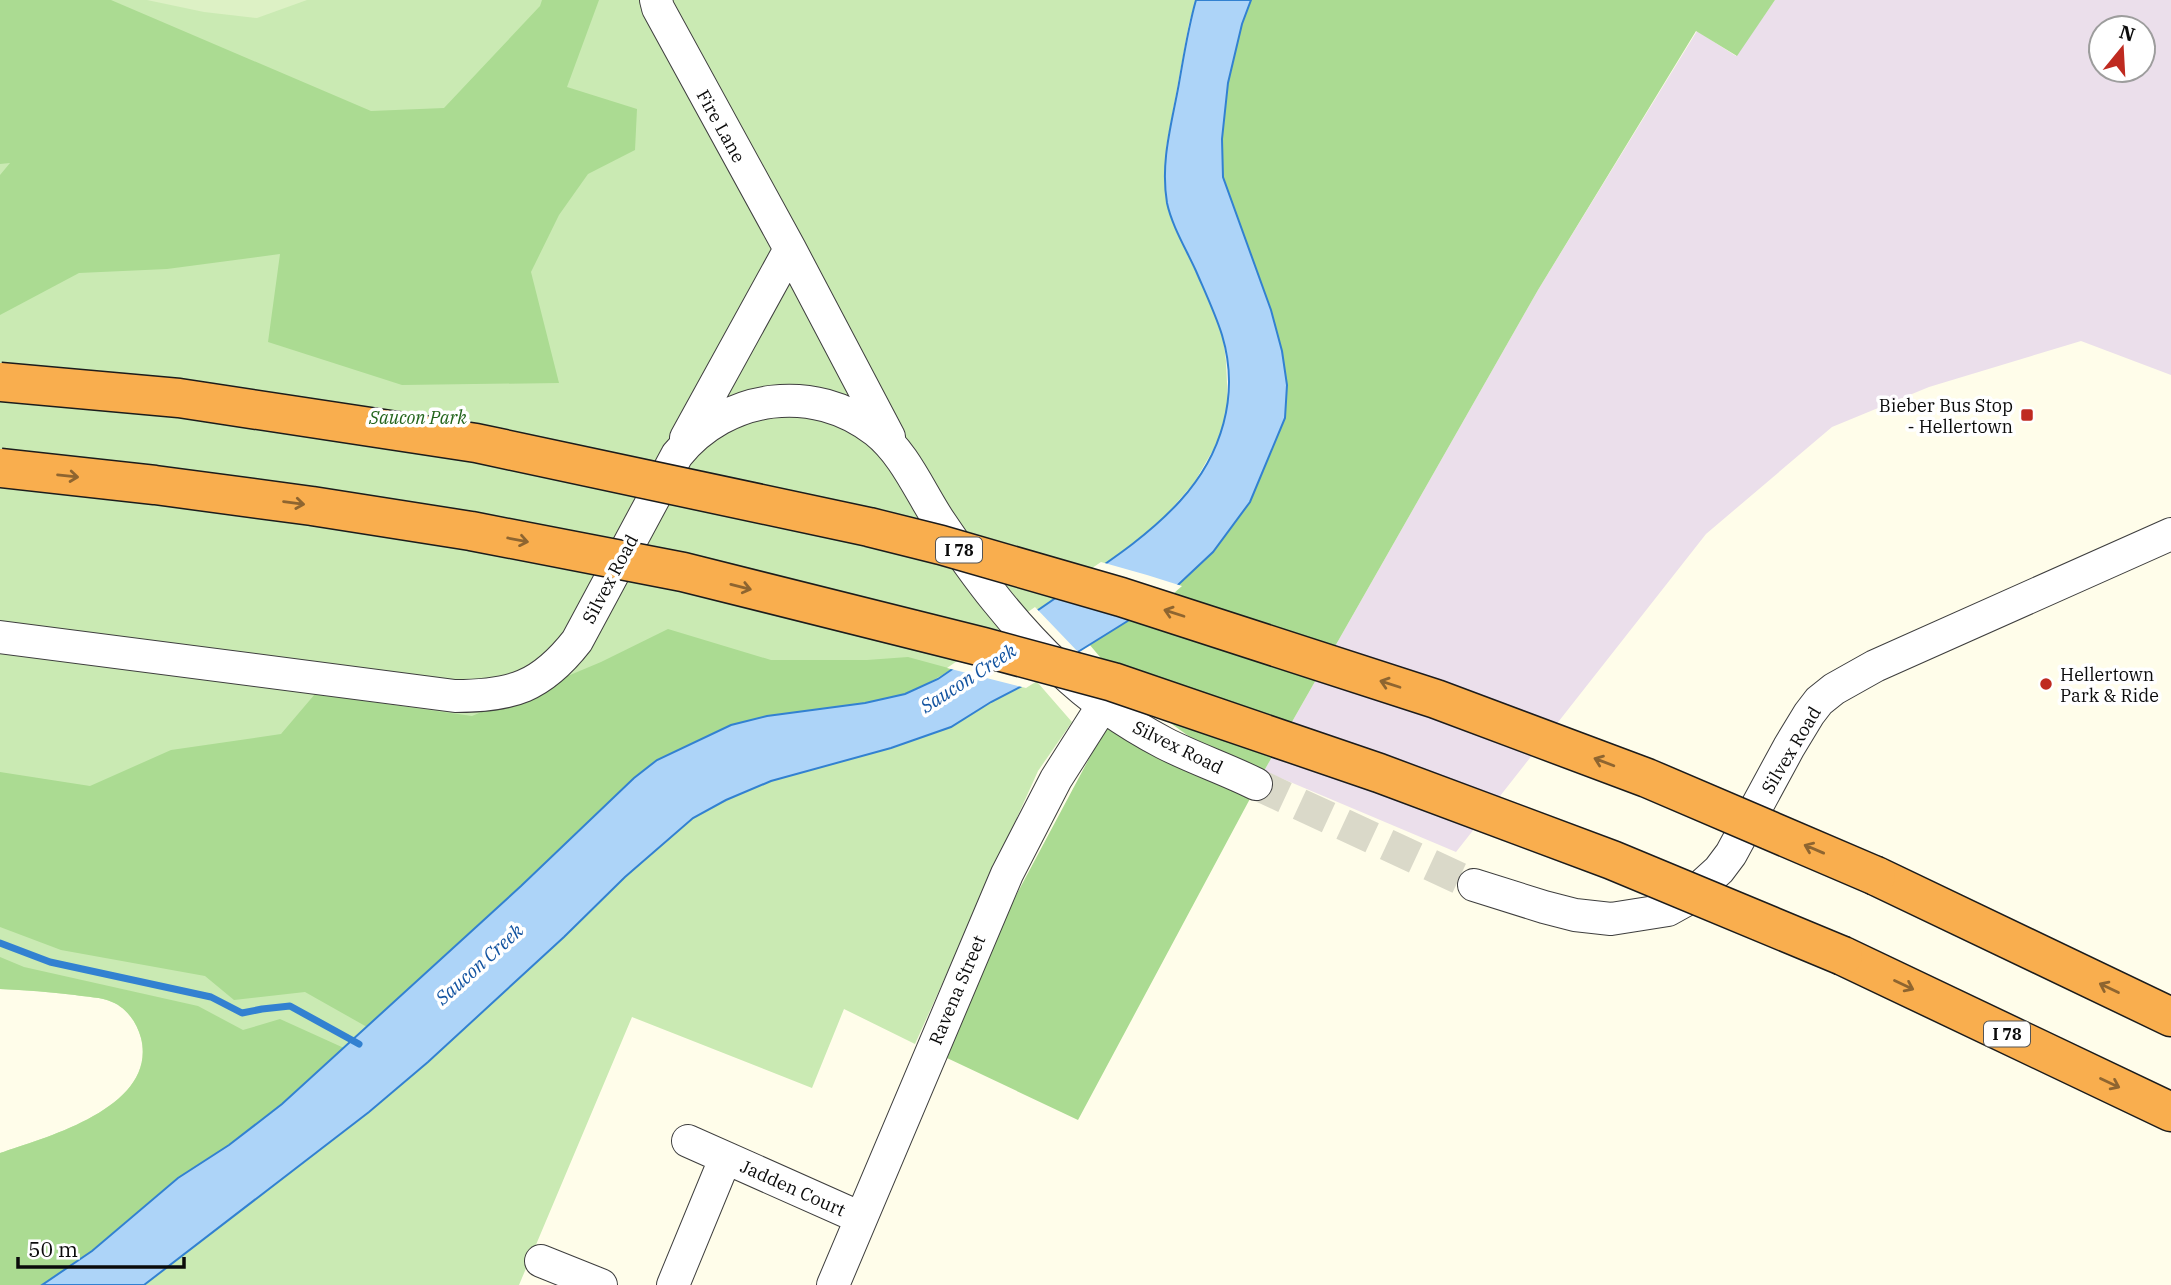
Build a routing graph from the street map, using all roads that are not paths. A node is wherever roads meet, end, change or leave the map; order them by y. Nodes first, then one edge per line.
1 (656, 0) edge
2 (790, 249) junction
3 (0, 382) edge
4 (677, 455) junction
5 (899, 457) junction
6 (0, 468) edge
7 (2171, 534) edge
8 (0, 637) edge
9 (1103, 705) junction
10 (1256, 783) tunnel mouth
11 (1474, 885) tunnel mouth
12 (2171, 1017) edge
13 (2171, 1112) edge
14 (688, 1140) dead end
15 (725, 1158) junction
16 (861, 1218) junction
17 (541, 1261) dead end
18 (601, 1285) edge
19 (673, 1285) edge
20 (833, 1285) edge

1 - 2 street, Fire Lane
2 - 4 street
2 - 5 street, Fire Lane
12 -> 3 highway, I 78, bridge
4 - 5 street, Silvex Road
4 - 8 street, Silvex Road
5 - 9 street, Silvex Road
6 -> 13 highway, I 78, bridge
7 - 11 street, Silvex Road
9 - 10 street, Silvex Road
9 - 16 street, Ravena Street
14 - 15 street, Jadden Court
15 - 16 street, Jadden Court
15 - 19 street, Jadden Court
16 - 20 street, Ravena Street
17 - 18 street

